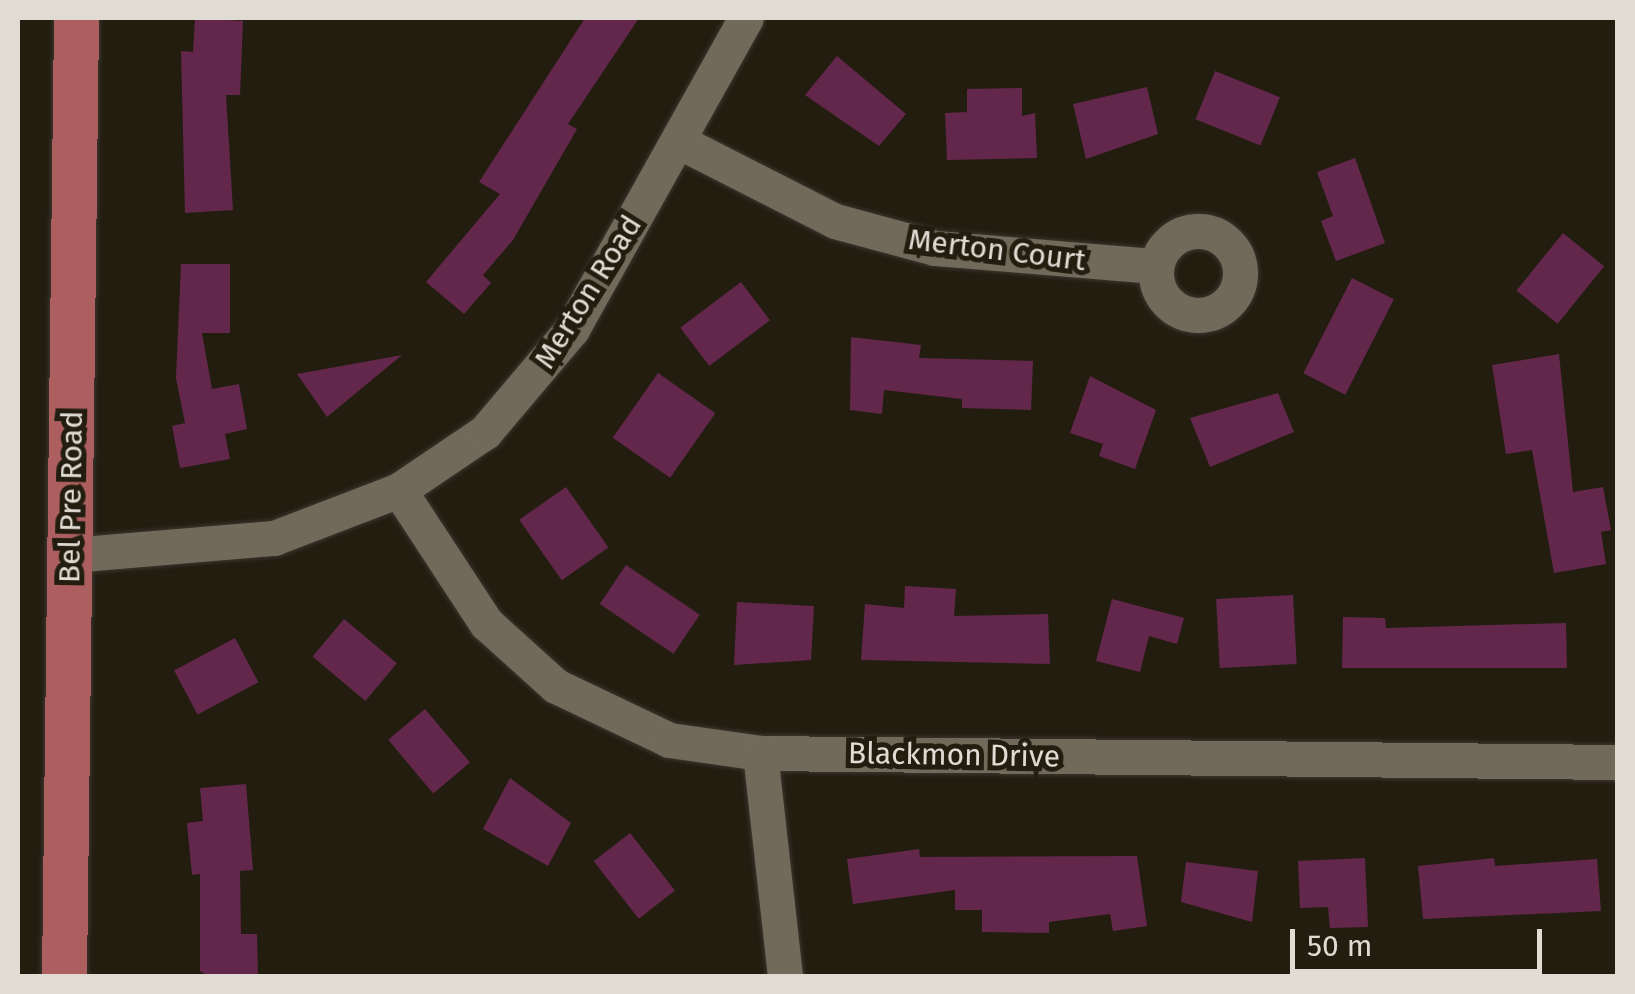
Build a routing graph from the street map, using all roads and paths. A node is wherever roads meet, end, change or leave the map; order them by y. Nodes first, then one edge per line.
1 (76, 18) edge
2 (746, 18) edge
3 (680, 142) junction
4 (1156, 266) dead end
5 (399, 490) junction
6 (70, 555) junction
7 (760, 753) junction
8 (1618, 762) edge
9 (64, 976) edge
10 (785, 976) edge

1 - 6 main road, Bel Pre Road
2 - 3 street, Merton Road
3 - 4 street, Merton Court
3 - 5 street, Merton Road
5 - 6 street, Merton Road
5 - 7 street, Blackmon Drive
6 - 9 main road, Bel Pre Road
7 - 8 street, Blackmon Drive
7 - 10 street

